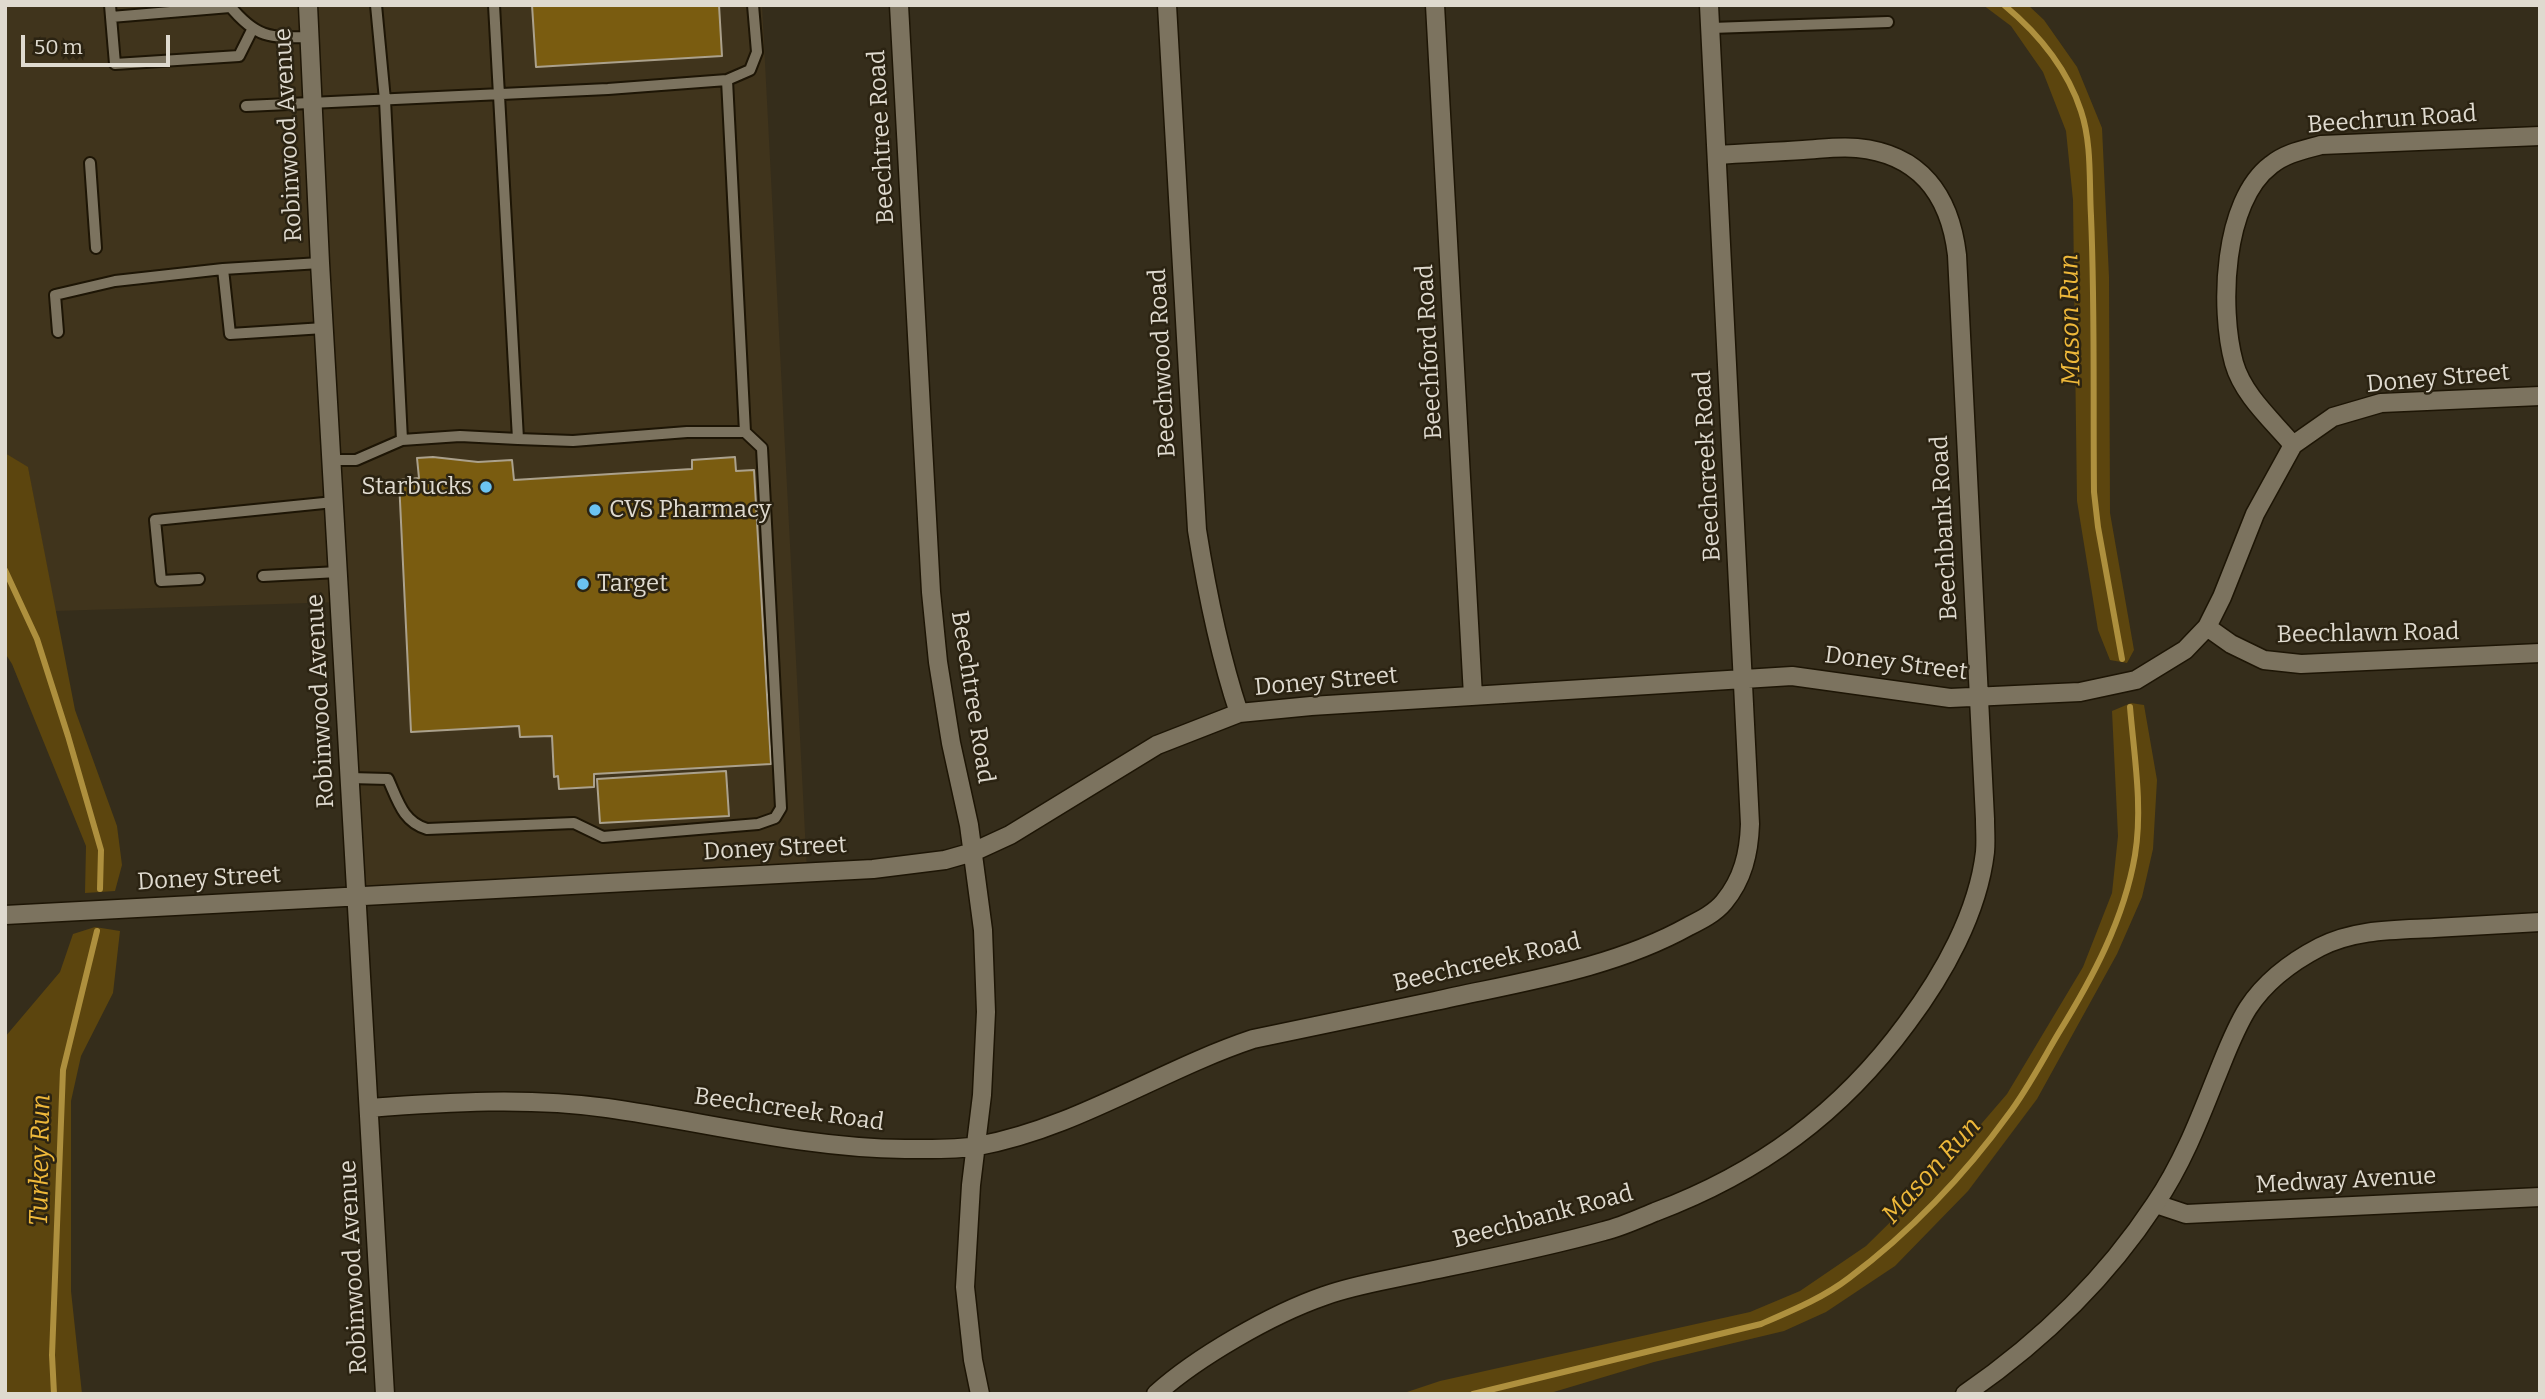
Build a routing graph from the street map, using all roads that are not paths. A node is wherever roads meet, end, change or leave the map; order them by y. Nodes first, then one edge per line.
1 (308, 5) edge
2 (376, 5) edge
3 (494, 5) edge
4 (753, 5) edge
5 (899, 5) edge
6 (1167, 5) edge
7 (1435, 5) edge
8 (1709, 5) edge
9 (229, 6) edge
10 (111, 11) edge
11 (1888, 22) dead end
12 (1710, 28) junction
13 (252, 30) junction
14 (310, 37) junction
15 (727, 80) junction
16 (498, 93) junction
17 (385, 100) junction
18 (313, 101) junction
19 (246, 106) dead end
20 (2540, 136) edge
21 (1717, 155) junction
22 (90, 163) dead end
23 (96, 248) dead end
24 (320, 263) junction
25 (223, 269) junction
26 (324, 328) junction
27 (58, 332) dead end
28 (2540, 396) edge
29 (745, 432) junction
30 (517, 439) junction
31 (402, 440) junction
32 (2293, 446) junction
33 (332, 460) junction
34 (334, 502) junction
35 (338, 572) junction
36 (263, 576) dead end
37 (199, 579) dead end
38 (2207, 627) junction
39 (2540, 653) edge
40 (1742, 679) junction
41 (1473, 696) junction
42 (1978, 698) junction
43 (1239, 713) junction
44 (351, 778) junction
45 (973, 852) junction
46 (357, 896) junction
47 (5, 915) edge
48 (2540, 922) edge
49 (369, 1108) junction
50 (976, 1146) junction
51 (2540, 1197) edge
52 (2156, 1204) junction
53 (385, 1394) edge
54 (980, 1394) edge
55 (1156, 1394) edge
56 (1965, 1394) edge

1 - 14 street, Robinwood Avenue
2 - 17 lane
3 - 16 lane
4 - 15 lane
5 - 45 street, Beechtree Road
6 - 43 street, Beechwood Road
7 - 41 street, Beechford Road
8 - 12 street, Beechcreek Road
9 - 10 lane
9 - 13 lane
10 - 13 lane
11 - 12 lane
12 - 21 street, Beechcreek Road
13 - 14 lane
14 - 18 street, Robinwood Avenue
15 - 16 lane
15 - 29 lane
16 - 17 lane
16 - 30 lane
17 - 18 lane
17 - 31 lane
18 - 19 lane
18 - 24 street, Robinwood Avenue
20 - 32 street, Beechrun Road
21 - 40 street, Beechcreek Road
21 - 42 street, Beechbank Road
22 - 23 lane
24 - 25 lane
24 - 26 street, Robinwood Avenue
25 - 26 lane
25 - 27 lane
26 - 33 street, Robinwood Avenue
28 - 32 street, Doney Street
29 - 30 lane
29 - 44 lane
30 - 31 lane
31 - 33 lane
32 - 38 street, Doney Street
33 - 34 street, Robinwood Avenue
34 - 35 street, Robinwood Avenue
34 - 37 lane
35 - 36 lane
35 - 44 street, Robinwood Avenue
38 - 39 street, Beechlawn Road
38 - 42 street, Doney Street
40 - 41 street, Doney Street
40 - 42 street, Doney Street
40 - 50 street, Beechcreek Road
41 - 43 street, Doney Street
42 - 55 street, Beechbank Road
43 - 45 street, Doney Street
44 - 46 street, Robinwood Avenue
45 - 46 street, Doney Street
45 - 50 street, Beechtree Road
46 - 47 street, Doney Street
46 - 49 street, Robinwood Avenue
48 - 52 street
49 - 50 street, Beechcreek Road
49 - 53 street, Robinwood Avenue
50 - 54 street, Beechtree Road
51 - 52 street, Medway Avenue
52 - 56 street

